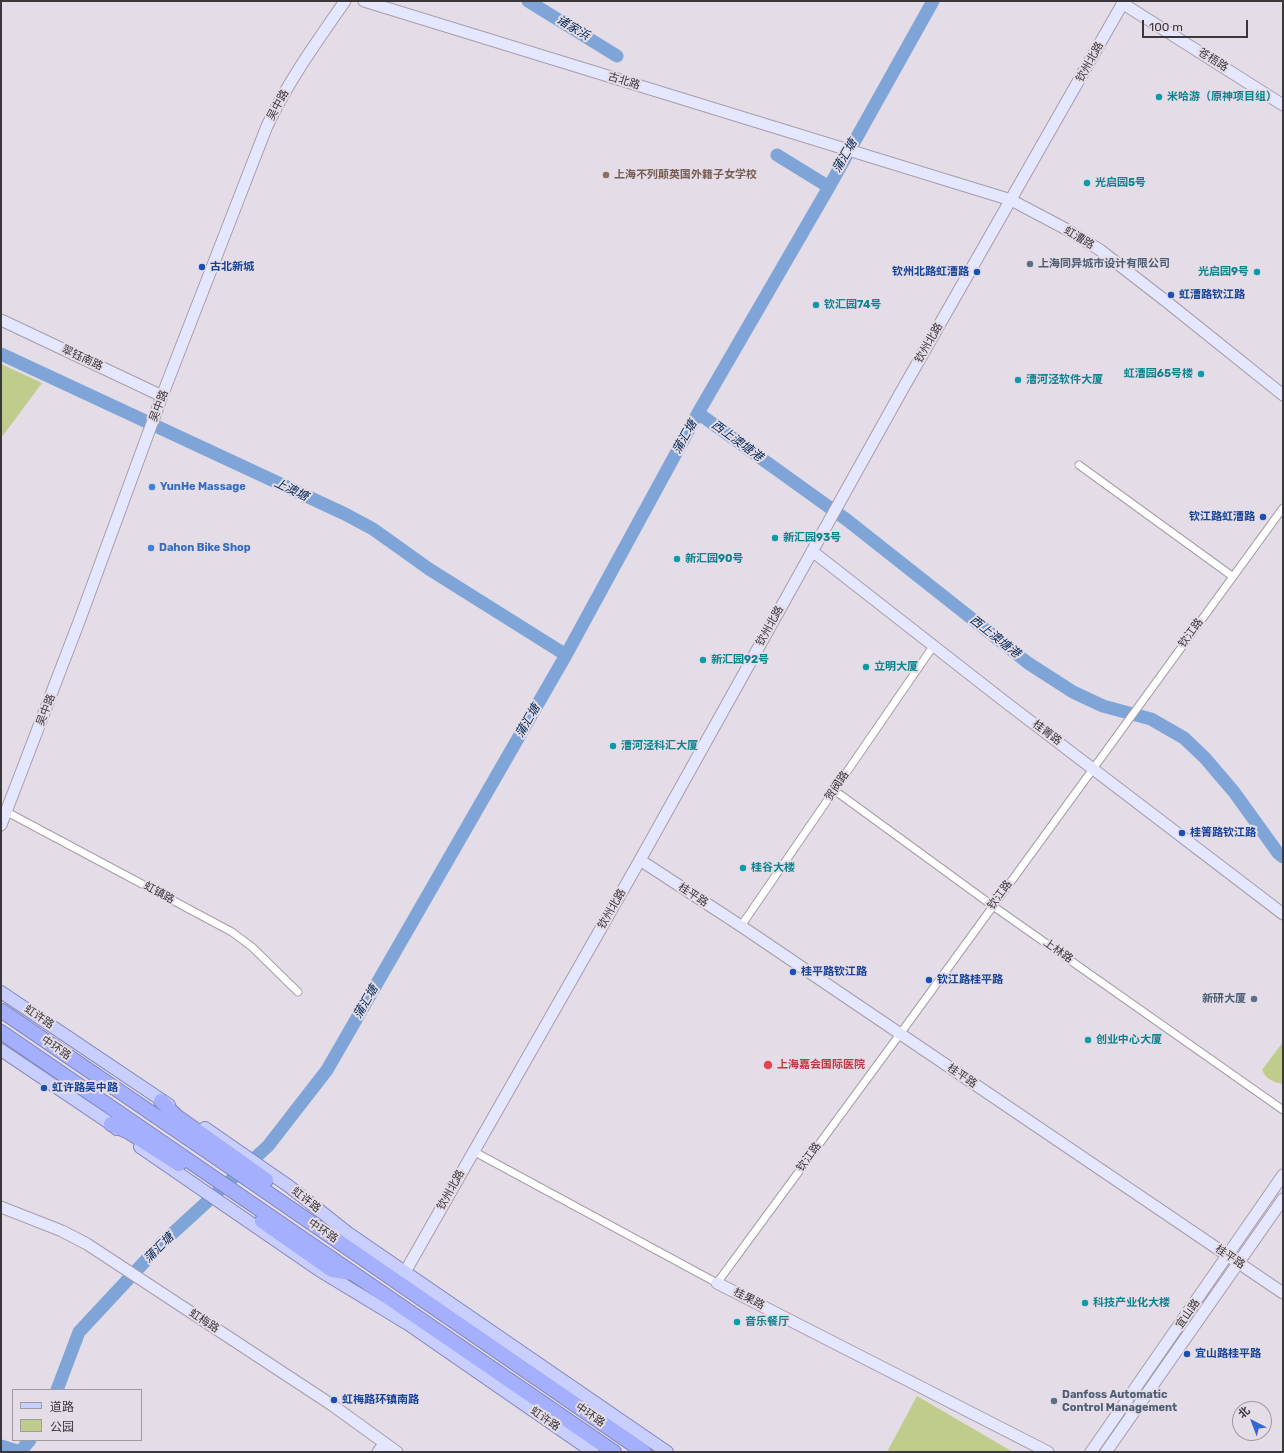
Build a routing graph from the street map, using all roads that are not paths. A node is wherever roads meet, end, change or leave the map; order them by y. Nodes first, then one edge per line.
1 (345, 1) edge
2 (364, 1) edge
3 (1123, 2) edge
4 (1283, 104) edge
5 (884, 161) joint
6 (1011, 200) junction
7 (1, 320) edge
8 (1283, 395) edge
9 (162, 396) junction
10 (1079, 465) dead end
11 (1283, 508) edge
12 (812, 551) junction
13 (1232, 576) junction
14 (934, 645) junction
15 (1092, 768) junction
16 (834, 790) junction
17 (7, 812) junction
18 (1, 825) edge
19 (640, 860) junction
20 (993, 906) junction
21 (1283, 914) edge
22 (741, 926) junction
23 (1, 992) edge
24 (298, 992) dead end
25 (2, 1011) edge
26 (1, 1032) edge
27 (900, 1034) junction
28 (1, 1050) edge
29 (161, 1101) joint
30 (1283, 1110) edge
31 (111, 1124) joint
32 (473, 1151) junction
33 (227, 1153) junction
34 (1283, 1175) edge
35 (202, 1179) junction
36 (263, 1179) junction
37 (1283, 1199) edge
38 (238, 1204) junction
39 (1, 1207) edge
40 (1228, 1256) junction
41 (1239, 1263) junction
42 (405, 1272) junction
43 (717, 1283) junction
44 (1283, 1293) edge
45 (381, 1448) edge
46 (397, 1452) edge
47 (593, 1452) edge
48 (614, 1452) edge
49 (644, 1452) edge
50 (667, 1452) edge
51 (1048, 1452) edge
52 (1091, 1452) edge
53 (1106, 1452) edge

1 - 9 street, 吴中路
2 - 5 street, 古北路
3 - 4 street, 苍梧路
3 - 6 street, 钦州北路
5 - 6 street, 虹漕路
6 - 8 street, 虹漕路
6 - 12 street, 钦州北路
7 - 9 street, 翠钰南路
9 - 17 street, 吴中路
10 - 13 street
11 - 13 street, 钦江路
12 - 14 street, 桂箐路
12 - 19 street, 钦州北路
13 - 15 street, 钦江路
14 - 15 street, 桂箐路
14 - 16 street, 贺阀路
15 - 20 street, 钦江路
15 - 21 street, 桂箐路
16 - 20 street, 上林路
16 - 22 street, 贺阀路
17 - 18 street, 吴中路
17 - 24 street, 虹镇路
19 - 22 street, 桂平路
19 - 32 street, 钦州北路
20 - 27 street, 钦江路
20 - 30 street, 上林路
22 - 27 street, 桂平路
23 - 29 main road, 虹许路
25 - 33 highway, 中环路
26 - 35 highway, 中环路
27 - 40 street, 桂平路
27 - 43 street, 钦江路
28 - 31 main road
29 - 33 highway
31 - 35 highway
32 - 42 street, 钦州北路
32 - 43 street, 桂果路
33 - 36 highway, 中环路
34 - 40 street, 宜山路
35 - 38 highway, 中环路
36 - 42 main road, 虹许路
36 - 49 highway, 中环路
37 - 41 street, 宜山路
38 - 47 main road, 虹许路
38 - 48 highway, 中环路
39 - 45 street, 虹梅路
40 - 41 street, 桂平路
40 - 52 street, 宜山路
41 - 44 street, 桂平路
41 - 53 street, 宜山路
42 - 50 main road, 虹许路
43 - 51 street, 桂果路
45 - 46 street, 虹梅路

